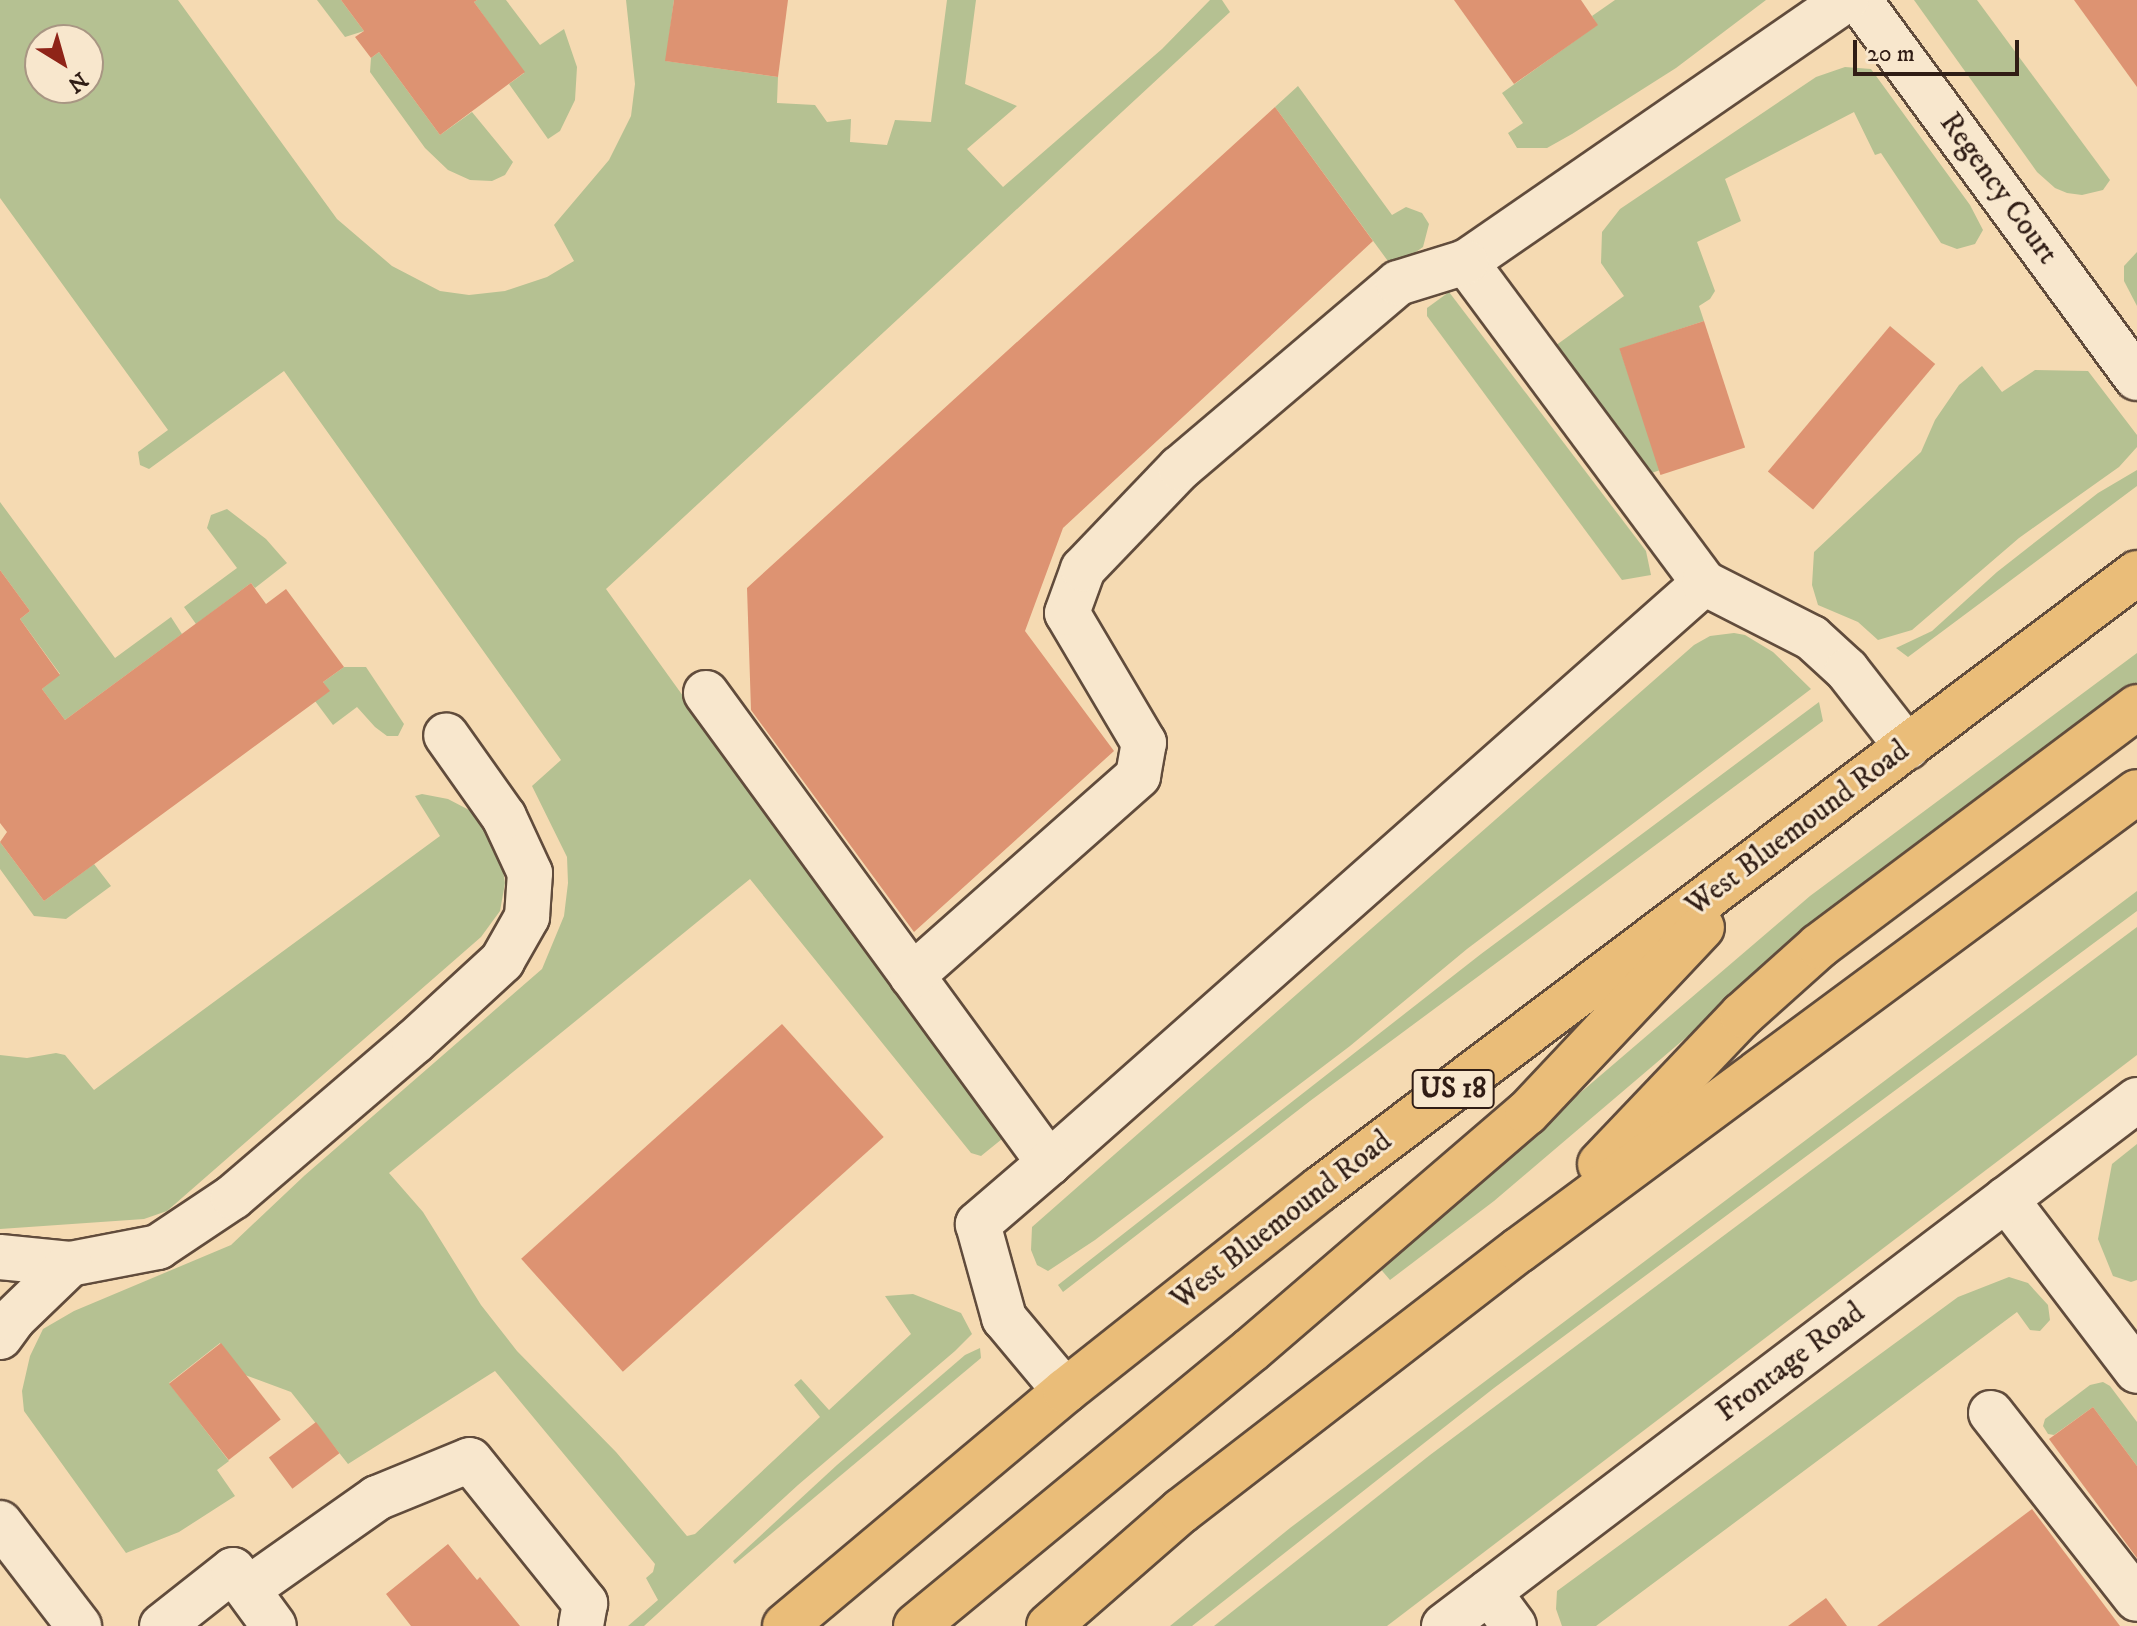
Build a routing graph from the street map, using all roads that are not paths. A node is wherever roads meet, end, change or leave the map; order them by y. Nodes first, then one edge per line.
1 (1846, 0) edge
2 (1859, 0) edge
3 (1466, 262) junction
4 (2137, 378) edge
5 (2137, 573) edge
6 (1704, 583) junction
7 (706, 693) dead end
8 (2137, 707) edge
9 (446, 735) dead end
10 (1907, 747) junction
11 (2137, 792) edge
12 (1786, 838) junction
13 (912, 976) junction
14 (2137, 1100) edge
15 (1049, 1163) junction
16 (2006, 1199) junction
17 (1519, 1250) junction
18 (0, 1257) edge
19 (70, 1264) junction
20 (0, 1337) edge
21 (2137, 1371) edge
22 (1065, 1391) junction
23 (1991, 1413) dead end
24 (0, 1523) edge
25 (248, 1589) junction
26 (2137, 1599) edge
27 (1501, 1609) edge
28 (79, 1626) edge
29 (162, 1626) edge
30 (274, 1626) edge
31 (581, 1626) edge
32 (785, 1626) edge
33 (916, 1626) edge
34 (1049, 1626) edge
35 (1444, 1626) edge

1 - 3 street
2 - 4 street, Regency Court
3 - 6 street
3 - 13 street
5 - 10 main road, West Bluemound Road / US 18
6 - 10 street
6 - 15 street
7 - 13 street
8 - 17 main road
9 - 19 street
10 - 12 main road, West Bluemound Road / US 18
11 - 17 main road
12 - 22 main road, West Bluemound Road / US 18
12 - 33 main road
13 - 15 street
14 - 16 street, Frontage Road
15 - 22 street
16 - 21 street
16 - 27 street, Frontage Road
17 - 34 main road
18 - 19 street
19 - 20 street
22 - 32 main road, West Bluemound Road / US 18
23 - 26 street
24 - 28 street
25 - 29 street
25 - 30 street
25 - 31 street
27 - 35 street, Frontage Road

